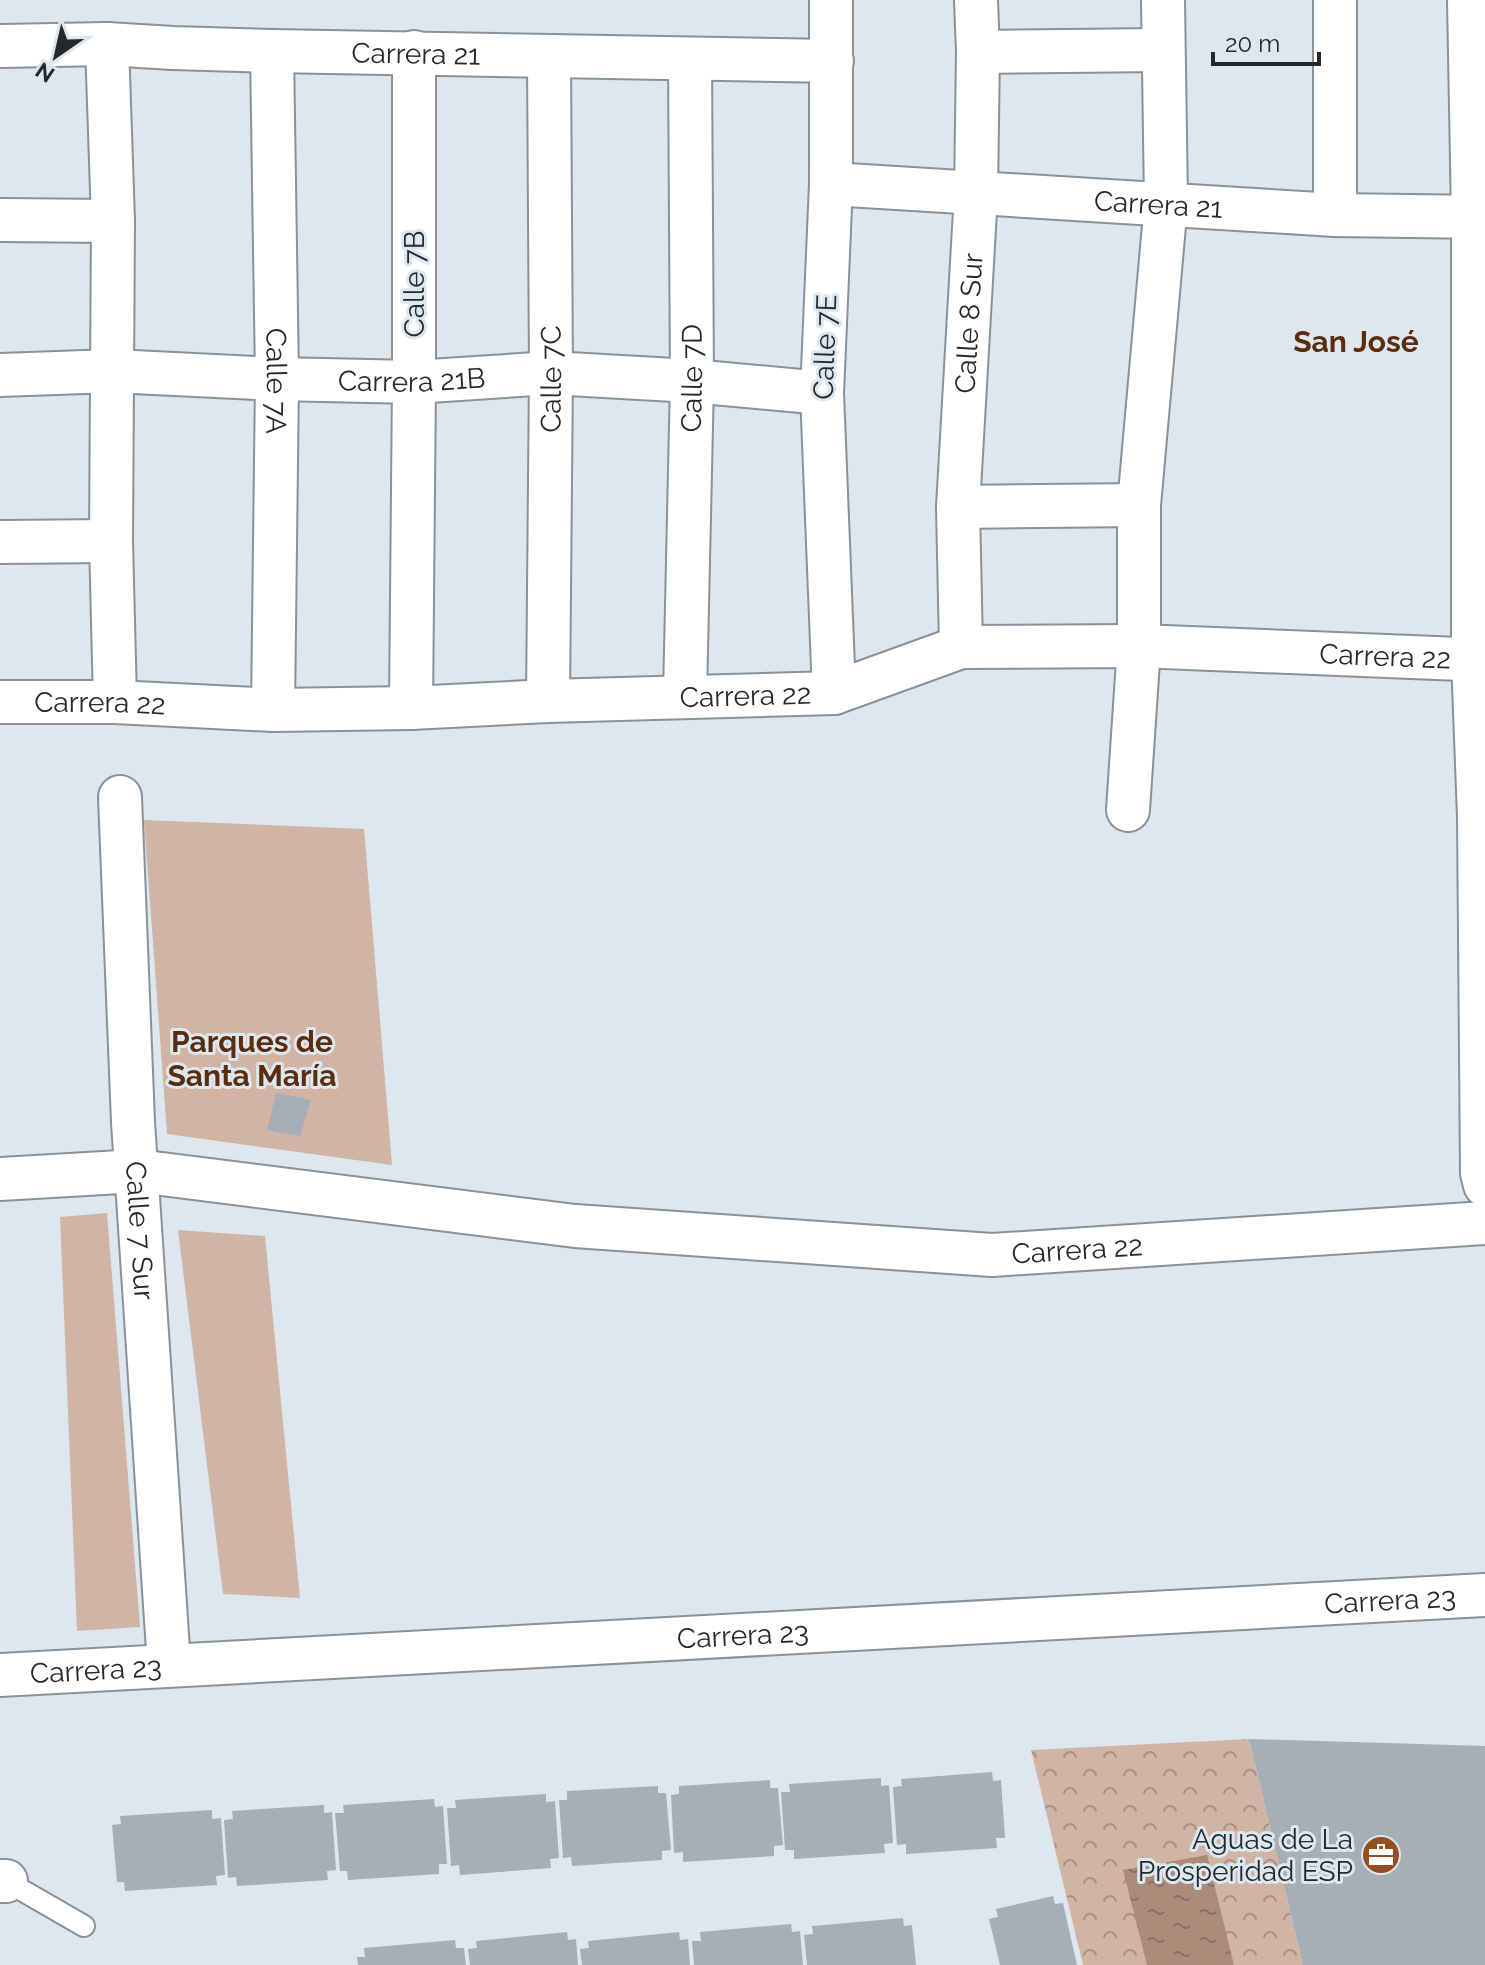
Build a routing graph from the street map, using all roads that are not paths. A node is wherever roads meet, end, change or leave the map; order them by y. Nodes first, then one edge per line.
1 (831, 0) edge
2 (976, 0) edge
3 (1163, 0) edge
4 (1335, 0) edge
5 (1469, 0) edge
6 (107, 44) junction
7 (0, 46) edge
8 (1163, 50) junction
9 (272, 51) junction
10 (414, 52) junction
11 (978, 52) junction
12 (549, 57) junction
13 (690, 59) junction
14 (832, 61) junction
15 (831, 184) junction
16 (976, 193) junction
17 (1166, 203) junction
18 (1335, 215) junction
19 (1479, 216) edge
20 (0, 220) edge
21 (113, 221) junction
22 (113, 371) junction
23 (551, 373) junction
24 (0, 375) edge
25 (277, 379) junction
26 (692, 381) junction
27 (414, 382) junction
28 (822, 393) junction
29 (1139, 505) junction
30 (958, 507) junction
31 (111, 541) junction
32 (0, 542) edge
33 (1139, 646) junction
34 (961, 647) junction
35 (1479, 659) edge
36 (834, 693) junction
37 (685, 696) junction
38 (548, 701) junction
39 (0, 702) edge
40 (115, 702) junction
41 (411, 708) junction
42 (273, 710) junction
43 (120, 797) dead end
44 (1128, 810) dead end
45 (138, 1171) junction
46 (0, 1179) edge
47 (1485, 1185) edge
48 (1485, 1223) edge
49 (1485, 1595) edge
50 (169, 1665) junction
51 (0, 1675) edge
52 (3, 1881) edge
53 (84, 1926) dead end

1 - 14 street, Calle 7E
2 - 11 street, Calle 8 Sur
3 - 8 street
4 - 18 street
5 - 19 street
6 - 7 street, Carrera 21
6 - 9 street, Carrera 21
6 - 21 street
8 - 11 street
8 - 17 street
9 - 10 street, Carrera 21
9 - 25 street, Calle 7A
10 - 12 street, Carrera 21
10 - 27 street, Calle 7B
11 - 16 street, Calle 8 Sur
12 - 13 street, Carrera 21
12 - 23 street, Calle 7C
13 - 14 street, Carrera 21
13 - 26 street, Calle 7D
14 - 15 street, Calle 7E
15 - 16 street, Carrera 21
15 - 28 street, Calle 7E
16 - 17 street, Carrera 21
16 - 30 street, Calle 8 Sur
17 - 18 street, Carrera 21
17 - 29 street
18 - 19 street, Carrera 21
19 - 35 street
20 - 21 street
21 - 22 street
22 - 24 street, Carrera 21B
22 - 25 street, Carrera 21B
22 - 31 street
23 - 26 street, Carrera 21B
23 - 27 street, Carrera 21B
23 - 38 street, Calle 7C
25 - 27 street, Carrera 21B
25 - 42 street, Calle 7A
26 - 28 street, Carrera 21B
26 - 37 street, Calle 7D
27 - 41 street, Calle 7B
28 - 36 street, Calle 7E
29 - 30 street
29 - 33 street
30 - 34 street, Calle 8 Sur
31 - 32 street
31 - 40 street
33 - 34 street, Carrera 22
33 - 35 street, Carrera 22
33 - 44 street
34 - 36 street, Carrera 22
35 - 47 street
36 - 37 street, Carrera 22
37 - 38 street, Carrera 22
38 - 41 street, Carrera 22
39 - 40 street, Carrera 22
40 - 42 street, Carrera 22
41 - 42 street, Carrera 22
43 - 45 street, Calle 7 Sur
45 - 46 street, Carrera 22
45 - 48 street, Carrera 22
45 - 50 street, Calle 7 Sur
49 - 50 street, Carrera 23
50 - 51 street, Carrera 23
52 - 53 lane

